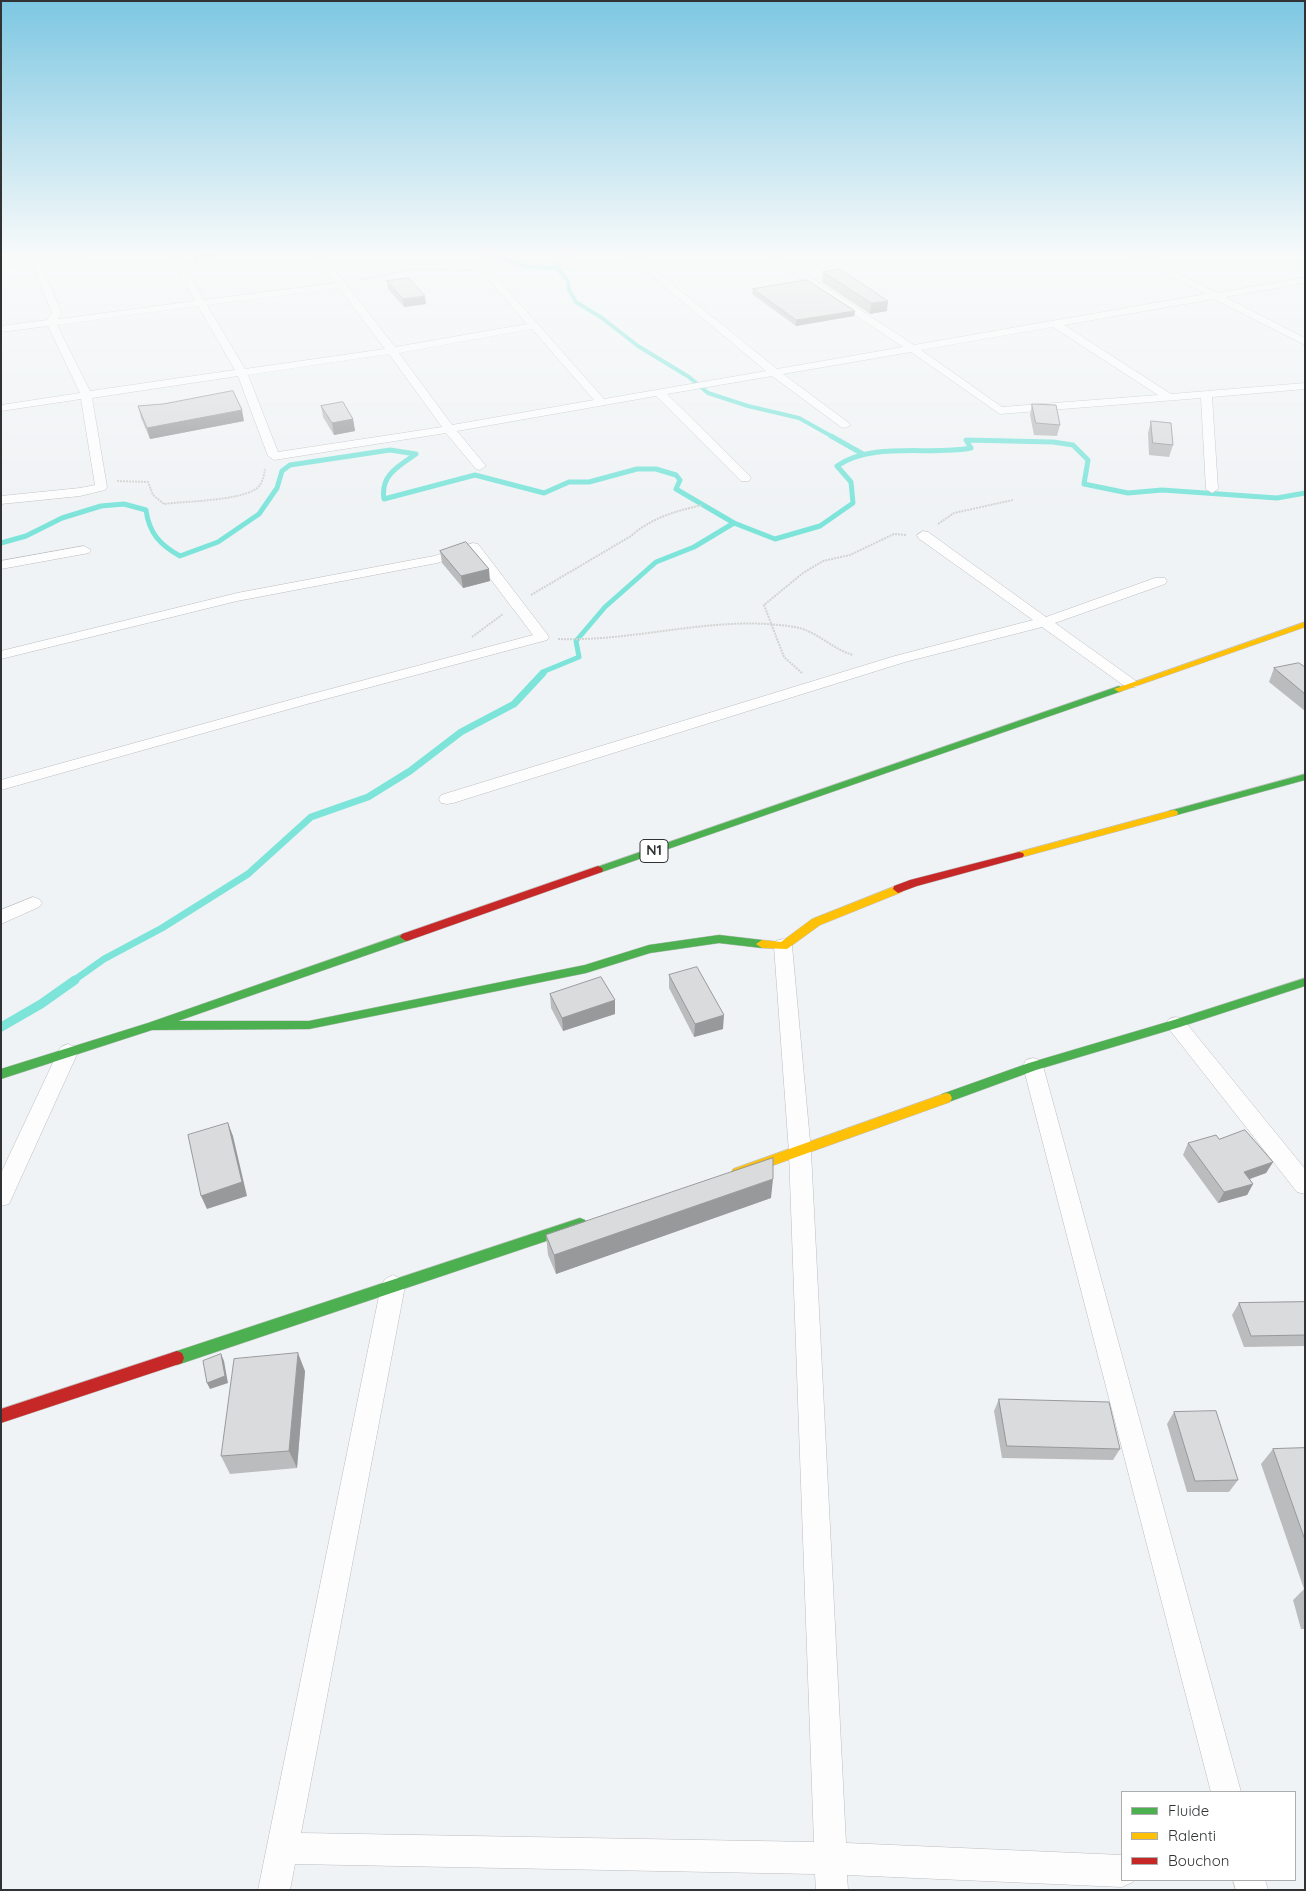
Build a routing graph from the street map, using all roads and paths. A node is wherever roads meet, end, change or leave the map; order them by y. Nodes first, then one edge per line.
1 (60, 341) edge
2 (224, 341) edge
3 (385, 341) edge
4 (447, 341) edge
5 (547, 341) edge
6 (736, 341) edge
7 (902, 341) edge
8 (950, 341) edge
9 (1082, 341) edge
10 (912, 348) junction
11 (392, 351) junction
12 (774, 372) junction
13 (242, 373) junction
14 (1305, 386) edge
15 (659, 393) junction
16 (86, 395) junction
17 (1206, 395) junction
18 (1170, 398) junction
19 (602, 403) junction
20 (1, 408) edge
21 (845, 425) dead end
22 (449, 429) junction
23 (274, 456) junction
24 (480, 466) dead end
25 (746, 478) dead end
26 (101, 487) junction
27 (1212, 489) dead end
28 (1, 500) edge
29 (1013, 500) dead end
30 (702, 505) dead end
31 (922, 535) junction
32 (84, 550) dead end
33 (1, 565) edge
34 (1160, 581) dead end
35 (516, 603) junction
36 (1044, 622) junction
37 (1305, 624) edge
38 (773, 626) junction
39 (542, 637) junction
40 (467, 641) dead end
41 (1, 655) edge
42 (858, 655) dead end
43 (1131, 684) junction
44 (813, 686) junction
45 (1305, 777) edge
46 (1, 785) edge
47 (447, 799) dead end
48 (33, 903) dead end
49 (1, 918) edge
50 (782, 946) junction
51 (1305, 982) edge
52 (1176, 1024) junction
53 (152, 1026) junction
54 (68, 1052) junction
55 (1033, 1066) junction
56 (1, 1074) edge
57 (800, 1152) junction
58 (724, 1177) edge
59 (1305, 1185) edge
60 (1, 1198) edge
61 (592, 1221) edge
62 (393, 1286) junction
63 (1, 1416) edge
64 (1226, 1791) edge
65 (282, 1848) junction
66 (830, 1858) junction
67 (1121, 1871) edge
68 (274, 1890) edge
69 (832, 1890) edge

1 - 16 street
2 - 13 street
3 - 11 street
4 - 11 street
5 - 19 street
6 - 12 street
7 - 10 street
8 - 10 street
9 - 18 street
10 - 12 street
10 - 18 street
11 - 13 street
11 - 22 street
12 - 15 street
12 - 21 street
13 - 16 street
13 - 23 street
14 - 17 street
15 - 19 street
15 - 25 street
16 - 20 street
16 - 26 street
17 - 18 street
17 - 27 street
19 - 22 street
22 - 23 street
22 - 24 street
23 - 26 path
26 - 28 street
29 - 31 path
30 - 35 path
31 - 36 street
31 - 38 path
32 - 33 street
34 - 36 street
35 - 39 street
35 - 40 path
35 - 41 street
36 - 43 street
36 - 44 street
37 - 43 main road, N1
38 - 39 path
38 - 42 path
38 - 44 path
39 - 46 street
43 - 53 main road, N1
44 - 47 street
45 - 50 main road
48 - 49 street
50 - 53 main road
50 - 57 street
51 - 52 main road
52 - 55 main road
52 - 59 street
53 - 54 main road, N1
54 - 56 main road, N1
54 - 60 street
55 - 57 main road
55 - 64 street
57 - 58 main road
57 - 66 street
61 - 62 main road
62 - 63 main road
62 - 65 street
65 - 66 street
65 - 68 street
66 - 67 street
66 - 69 street

